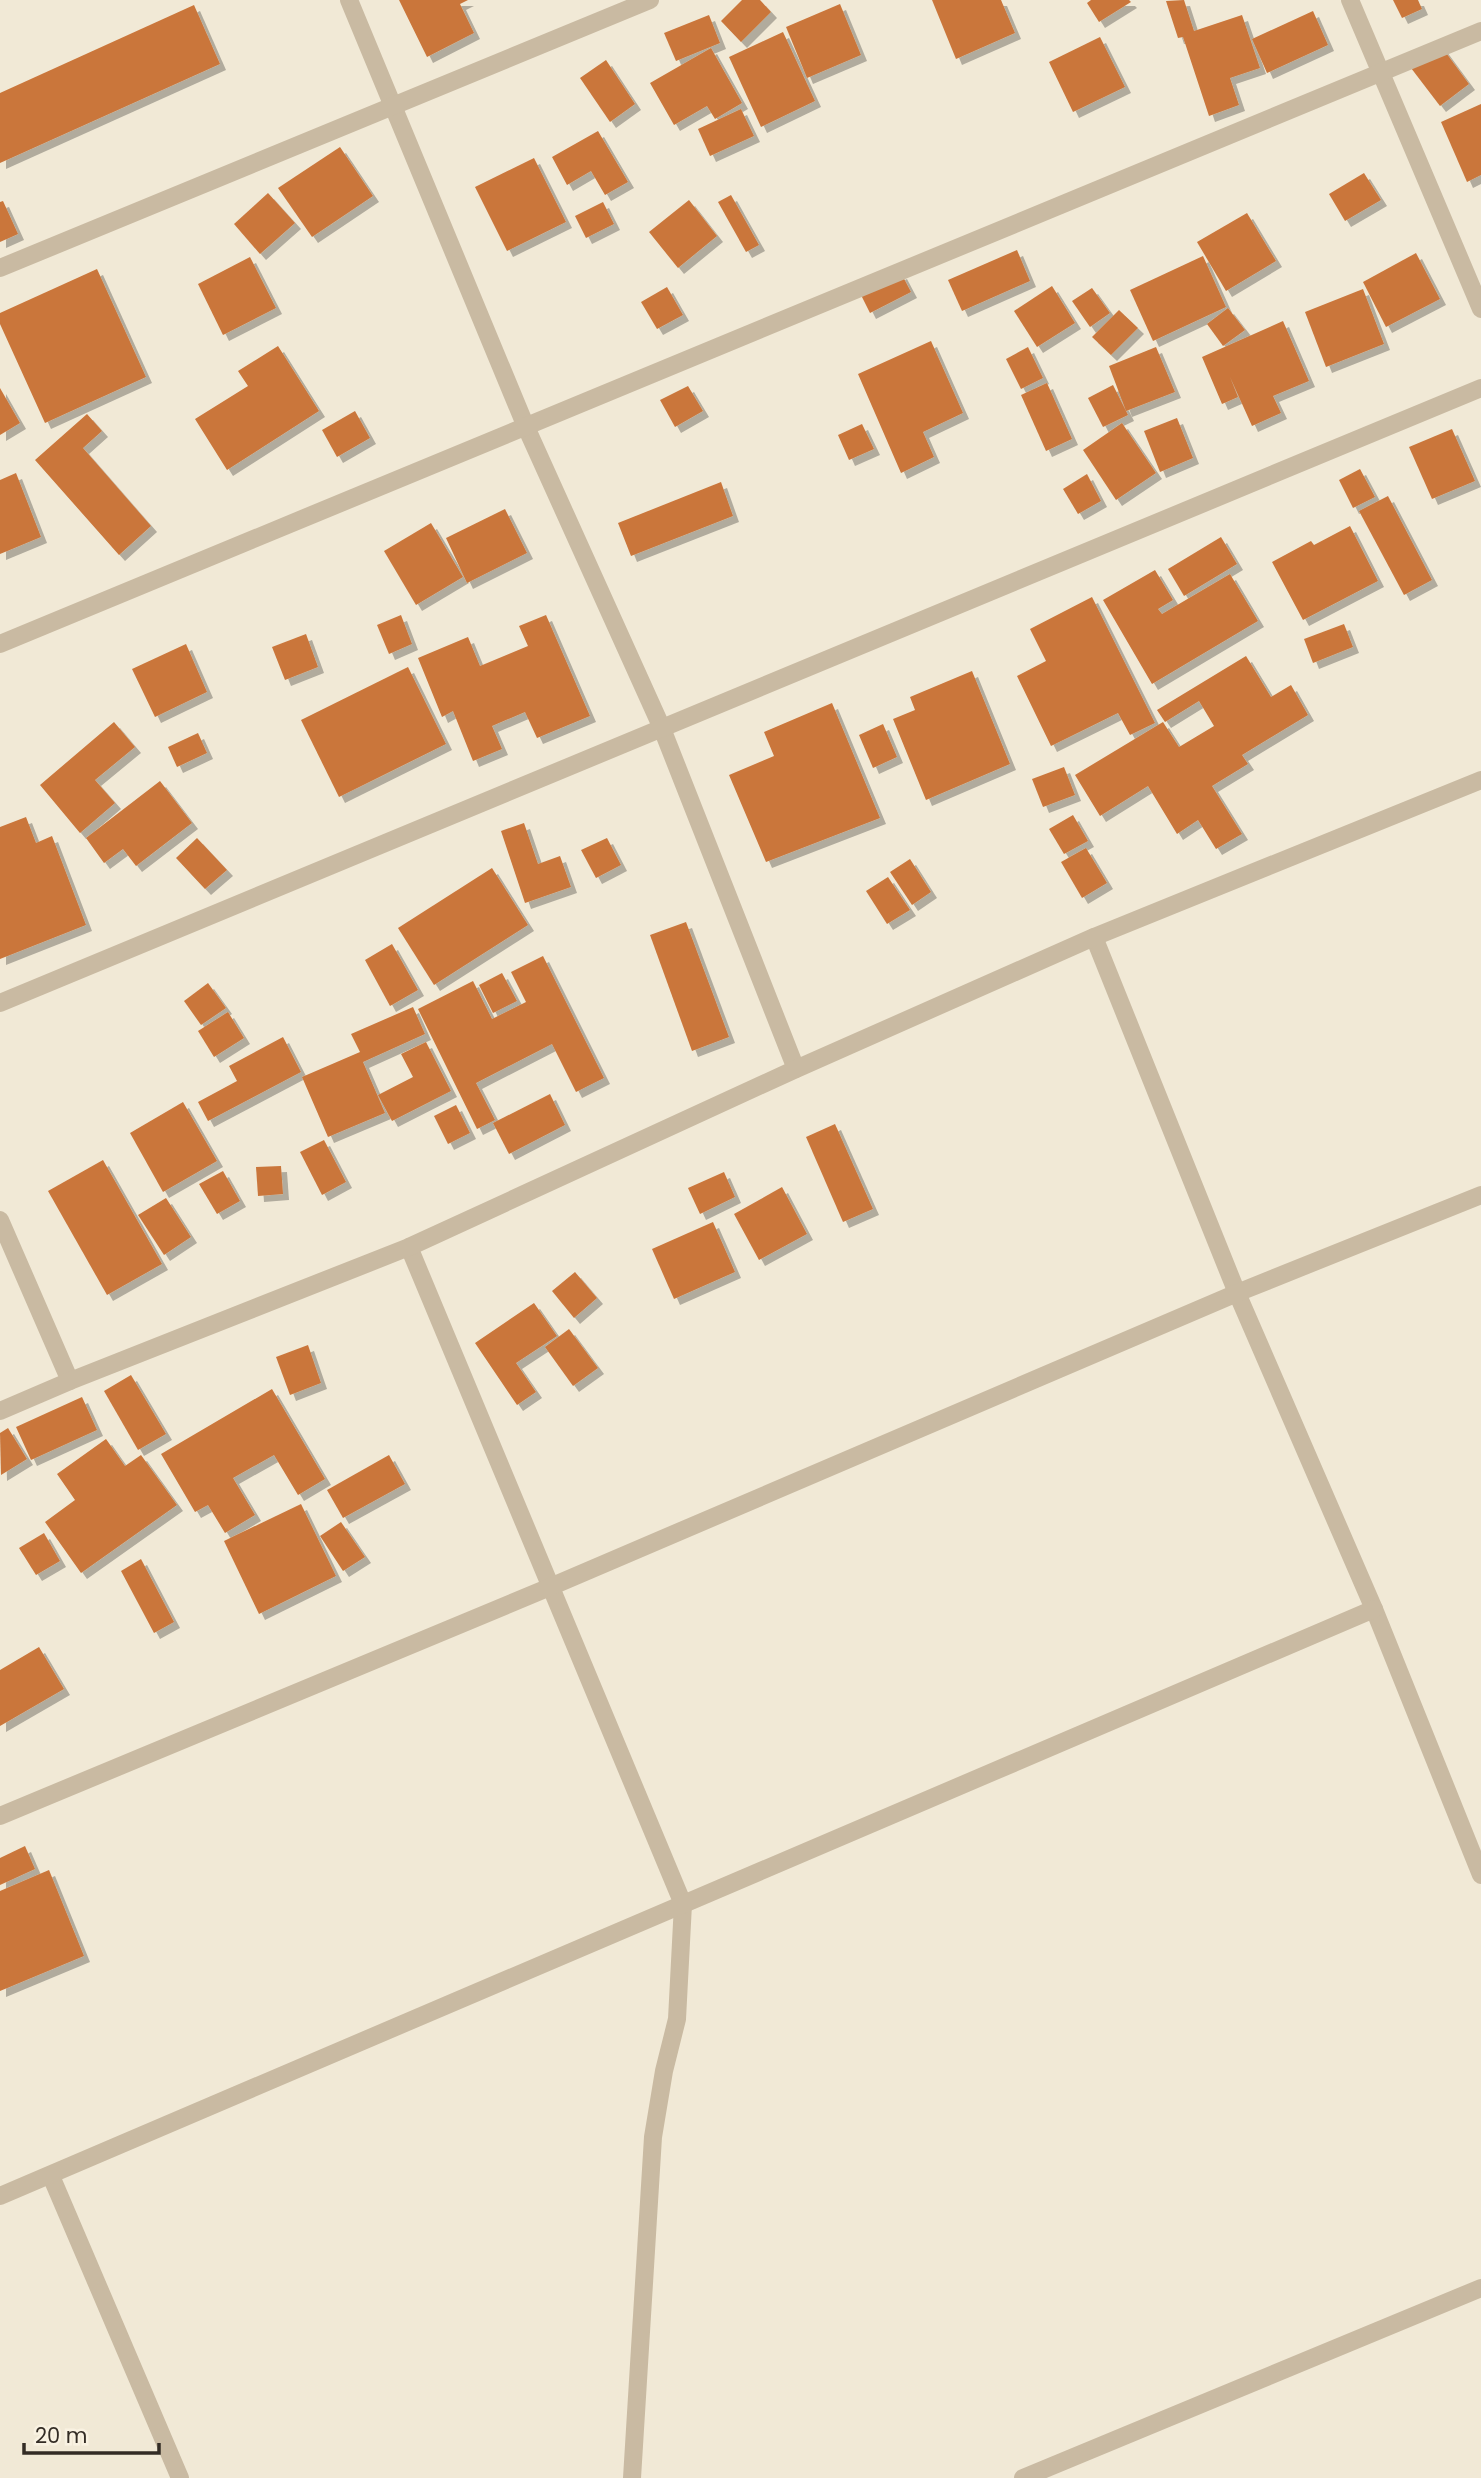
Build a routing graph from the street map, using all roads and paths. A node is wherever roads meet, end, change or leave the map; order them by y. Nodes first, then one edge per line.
1 (349, 0) edge
2 (650, 0) edge
3 (1350, 0) edge
4 (1481, 31) edge
5 (1381, 72) junction
6 (394, 107) junction
7 (0, 268) edge
8 (1481, 309) edge
9 (1481, 388) edge
10 (526, 427) junction
11 (0, 644) edge
12 (661, 726) junction
13 (1481, 779) edge
14 (1094, 937) junction
15 (0, 1003) edge
16 (796, 1069) junction
17 (1481, 1195) edge
18 (0, 1220) edge
19 (410, 1247) junction
20 (1237, 1293) junction
21 (70, 1381) junction
22 (0, 1411) edge
23 (550, 1587) junction
24 (1374, 1609) junction
25 (0, 1816) edge
26 (1481, 1875) edge
27 (683, 1904) junction
28 (51, 2176) junction
29 (0, 2196) edge
30 (1481, 2288) edge
31 (180, 2478) edge
32 (632, 2478) edge
33 (1023, 2478) edge

1 - 6 street
2 - 6 street
3 - 5 street
4 - 5 street
5 - 8 street
5 - 10 street
6 - 7 street
6 - 10 street
9 - 12 street
10 - 11 street
10 - 12 street
12 - 15 street
12 - 16 street
13 - 14 street
14 - 16 street
14 - 20 street
16 - 19 street
17 - 20 street
18 - 21 street
19 - 21 street
19 - 23 street
20 - 23 street
20 - 24 street
21 - 22 street
23 - 25 street
23 - 27 street
24 - 26 street
24 - 27 street
27 - 28 street
27 - 32 street
28 - 29 street
28 - 31 street
30 - 33 street

